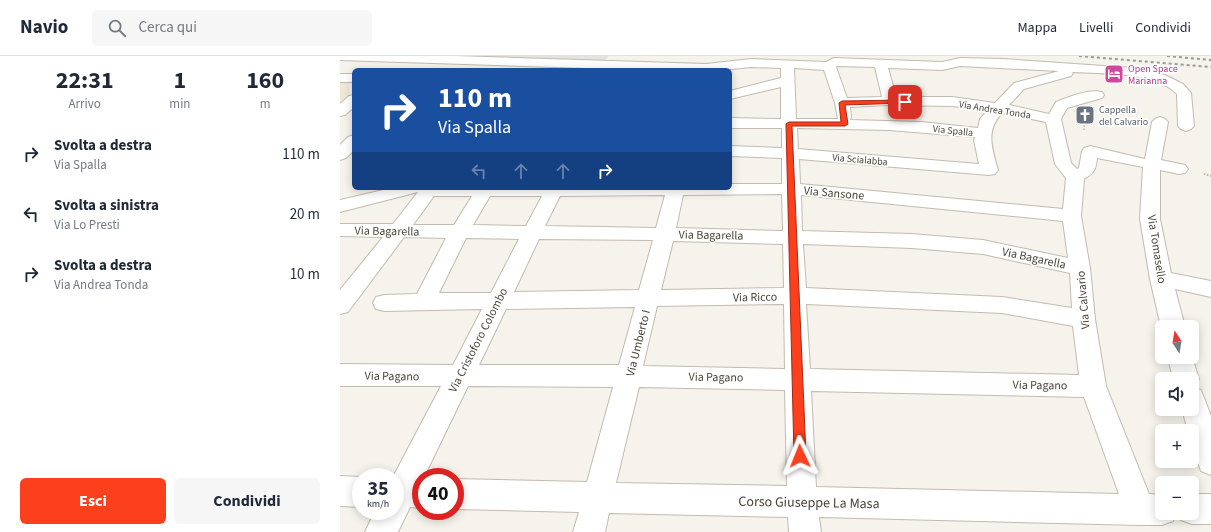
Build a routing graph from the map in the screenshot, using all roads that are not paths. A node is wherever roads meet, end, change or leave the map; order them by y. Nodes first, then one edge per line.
1 (340, 56) edge
2 (431, 60) junction
3 (616, 64) edge
4 (881, 64) junction
5 (829, 66) junction
6 (524, 67) edge
7 (423, 68) edge
8 (688, 68) edge
9 (714, 68) edge
10 (1072, 68) junction
11 (787, 72) junction
12 (340, 78) edge
13 (352, 78) edge
14 (1131, 78) dead end
15 (732, 94) edge
16 (352, 101) edge
17 (890, 102) junction
18 (842, 103) junction
19 (998, 108) junction
20 (340, 112) edge
21 (340, 116) edge
22 (352, 116) edge
23 (1053, 119) junction
24 (1160, 122) dead end
25 (732, 123) edge
26 (789, 124) junction
27 (845, 124) junction
28 (1186, 126) dead end
29 (984, 134) junction
30 (732, 151) edge
31 (790, 153) junction
32 (1147, 163) junction
33 (1179, 169) dead end
34 (1075, 177) junction
35 (732, 188) edge
36 (791, 189) junction
37 (420, 190) edge
38 (424, 190) edge
39 (484, 190) edge
40 (554, 190) edge
41 (676, 190) edge
42 (340, 206) edge
43 (1072, 216) junction
44 (340, 230) edge
45 (397, 231) junction
46 (459, 232) junction
47 (533, 232) junction
48 (665, 234) junction
49 (793, 237) junction
50 (1080, 268) junction
51 (1161, 279) junction
52 (1211, 290) edge
53 (796, 296) junction
54 (649, 298) junction
55 (424, 302) junction
56 (498, 302) junction
57 (384, 303) dead end
58 (340, 306) edge
59 (1084, 319) junction
60 (1171, 320) edge
61 (340, 376) edge
62 (629, 376) junction
63 (460, 377) junction
64 (797, 379) junction
65 (1093, 386) junction
66 (1197, 416) edge
67 (1211, 461) edge
68 (340, 491) edge
69 (352, 492) edge
70 (404, 493) edge
71 (464, 494) edge
72 (598, 497) junction
73 (802, 502) junction
74 (1211, 509) edge
75 (1151, 510) edge
76 (1199, 510) edge
77 (388, 520) edge
78 (381, 532) edge
79 (589, 532) edge
80 (805, 532) edge

1 - 2 street
2 - 6 street
2 - 7 street
3 - 6 street
3 - 8 street
4 - 5 street
4 - 10 street
4 - 17 street
5 - 11 street
5 - 18 street
9 - 11 street
10 - 19 street
10 - 28 street
11 - 15 street
11 - 26 street
12 - 13 street
14 - 23 street
16 - 20 street
17 - 18 street, Via Andrea Tonda
17 - 19 street, Via Andrea Tonda
18 - 27 street
19 - 23 street, Via Andrea Tonda
19 - 29 street
21 - 22 street
23 - 34 street
24 - 32 street, Via Tomasello
25 - 26 street, Via Spalla
26 - 27 street, Via Spalla
26 - 31 street
27 - 29 street, Via Spalla
29 - 31 street, Via Scialabba
30 - 31 street, Via Scialabba
31 - 36 street
32 - 33 street
32 - 34 street
32 - 51 street, Via Tomasello
34 - 43 street, Via Calvario
35 - 36 street, Via Sansone
36 - 43 street, Via Sansone
36 - 49 street
37 - 42 street, Via Sansone
38 - 45 street
39 - 46 street
40 - 47 street, Via Cristoforo Colombo
41 - 48 street, Via Umberto I
43 - 50 street, Via Calvario
44 - 45 street, Via Bagarella
45 - 46 street, Via Bagarella
45 - 58 street
46 - 47 street, Via Bagarella
46 - 55 street
47 - 48 street, Via Bagarella
47 - 56 street, Via Cristoforo Colombo
48 - 49 street, Via Bagarella
48 - 54 street, Via Umberto I
49 - 50 street, Via Bagarella
49 - 53 street
50 - 59 street, Via Calvario
51 - 52 street
51 - 60 street, Via Tomasello
53 - 54 street, Via Ricco
53 - 59 street, Via Ricco
53 - 64 street
54 - 56 street, Via Ricco
54 - 62 street, Via Umberto I
55 - 56 street, Via Ricco
55 - 57 street, Via Ricco
56 - 63 street, Via Cristoforo Colombo
59 - 65 street, Via Calvario
61 - 63 street, Via Pagano
62 - 63 street, Via Pagano
62 - 64 street, Via Pagano
62 - 72 street, Via Umberto I
63 - 70 street, Via Cristoforo Colombo
64 - 65 street, Via Pagano
64 - 73 street
65 - 75 street, Via Calvario
66 - 67 street
68 - 69 street
71 - 72 street, Corso Giuseppe La Masa
72 - 73 street, Corso Giuseppe La Masa
72 - 79 street, Via Umberto I
73 - 75 street, Corso Giuseppe La Masa
73 - 80 street
74 - 76 street
77 - 78 street, Via Cristoforo Colombo

